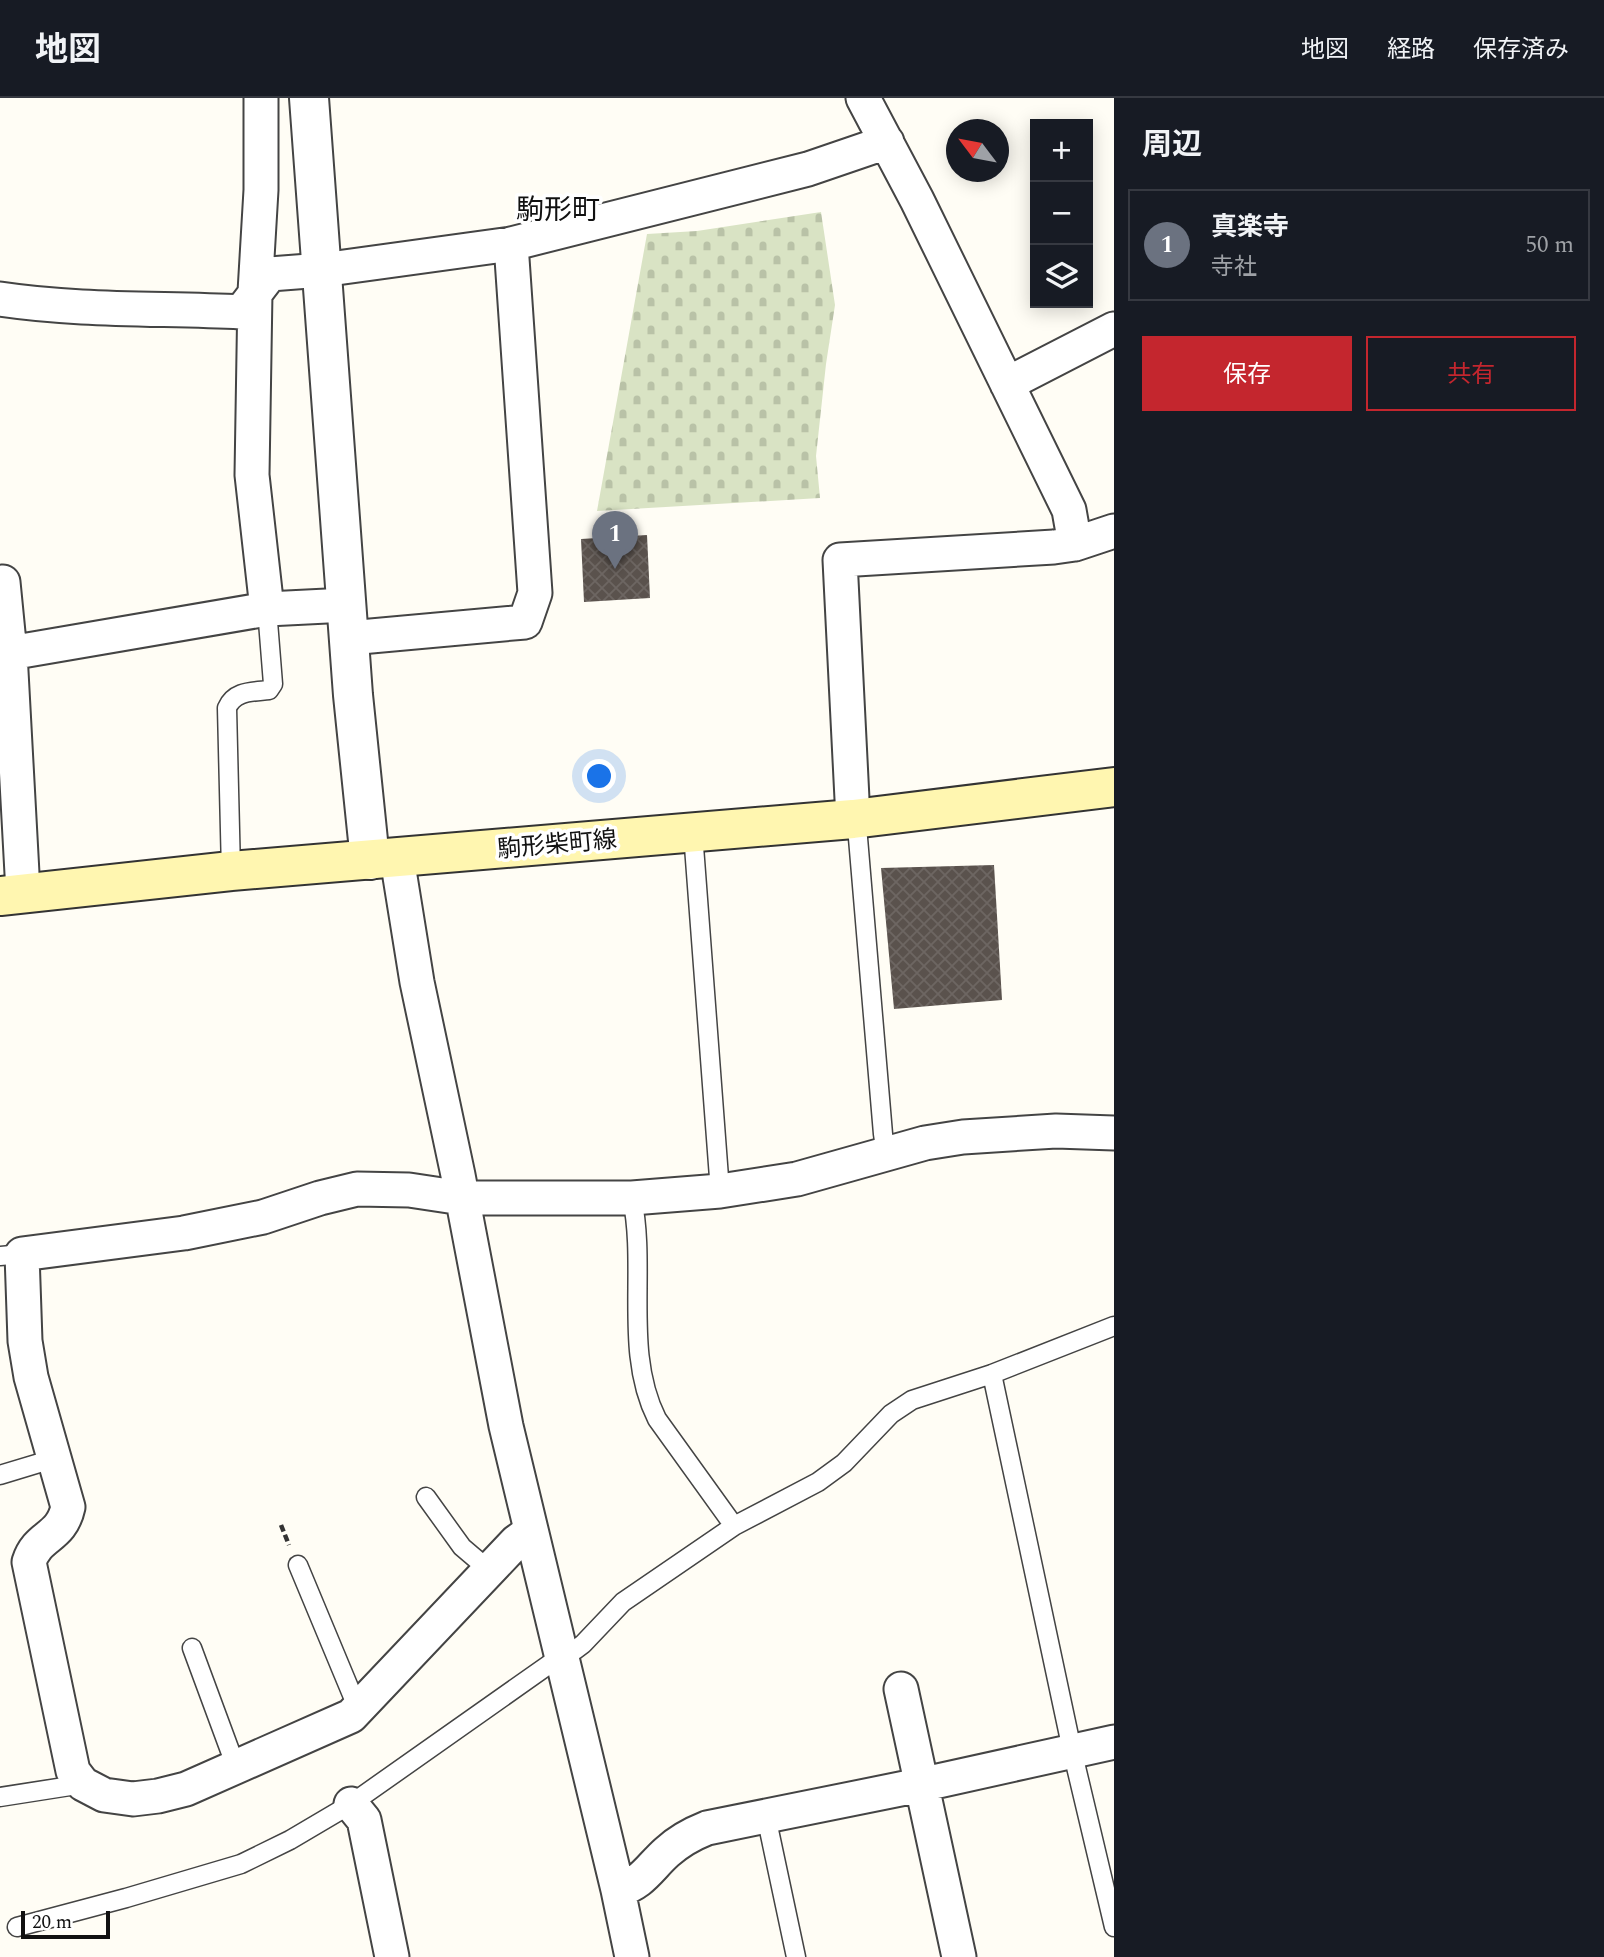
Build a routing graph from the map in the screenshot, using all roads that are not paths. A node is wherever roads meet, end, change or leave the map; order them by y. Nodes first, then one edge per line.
1 (261, 98) edge
2 (309, 98) edge
3 (863, 98) edge
4 (887, 142) junction
5 (511, 244) junction
6 (322, 270) junction
7 (254, 292) junction
8 (0, 299) edge
9 (1114, 329) edge
10 (1007, 384) junction
11 (1114, 531) edge
12 (1075, 544) junction
13 (3, 582) dead end
14 (267, 609) junction
15 (348, 621) junction
16 (10, 653) junction
17 (1114, 787) edge
18 (853, 819) junction
19 (693, 833) junction
20 (383, 859) junction
21 (231, 871) junction
22 (11, 894) edge
23 (1113, 1142) edge
24 (886, 1154) junction
25 (720, 1191) junction
26 (632, 1198) junction
27 (463, 1199) junction
28 (11, 1255) edge
29 (1114, 1326) edge
30 (992, 1374) junction
31 (56, 1458) junction
32 (0, 1475) edge
33 (426, 1497) dead end
34 (734, 1526) junction
35 (531, 1531) junction
36 (298, 1565) dead end
37 (489, 1570) junction
38 (192, 1648) dead end
39 (561, 1656) junction
40 (901, 1689) dead end
41 (358, 1709) junction
42 (1114, 1742) edge
43 (1072, 1750) junction
44 (236, 1767) junction
45 (83, 1784) junction
46 (920, 1785) junction
47 (0, 1797) edge
48 (351, 1804) junction
49 (766, 1816) junction
50 (618, 1890) junction
51 (18, 1927) dead end
52 (1114, 1927) edge
53 (392, 1957) edge
54 (632, 1957) edge
55 (796, 1957) edge
56 (959, 1957) edge

1 - 7 street
2 - 6 street
3 - 4 street
4 - 5 street
4 - 10 street
5 - 6 street
5 - 15 street
6 - 7 street
6 - 15 street
7 - 8 street
7 - 14 street
9 - 10 street
10 - 12 street
11 - 12 street
12 - 18 street
13 - 16 street
14 - 15 street
14 - 16 street
14 - 21 lane
15 - 20 street
16 - 22 street
17 - 18 main road, 駒形柴町線
18 - 19 main road, 駒形柴町線
18 - 24 lane
19 - 20 main road, 駒形柴町線
19 - 25 lane
20 - 21 main road, 駒形柴町線
20 - 27 street
21 - 22 main road, 駒形柴町線
23 - 24 street
24 - 25 street
25 - 26 street
26 - 27 street
26 - 34 lane
27 - 28 street
27 - 35 street
28 - 31 street
29 - 30 lane
30 - 34 lane
30 - 43 lane
31 - 32 lane
31 - 45 street
33 - 37 lane
34 - 39 lane
35 - 37 street
35 - 39 street
36 - 41 lane
37 - 41 street
38 - 44 lane
39 - 48 lane
39 - 50 street
40 - 46 street
41 - 44 street
42 - 43 street
43 - 46 street
43 - 52 lane
44 - 45 street
45 - 47 lane
46 - 49 street
46 - 56 street
48 - 51 lane
48 - 53 street
49 - 50 street
49 - 55 lane
50 - 54 street

